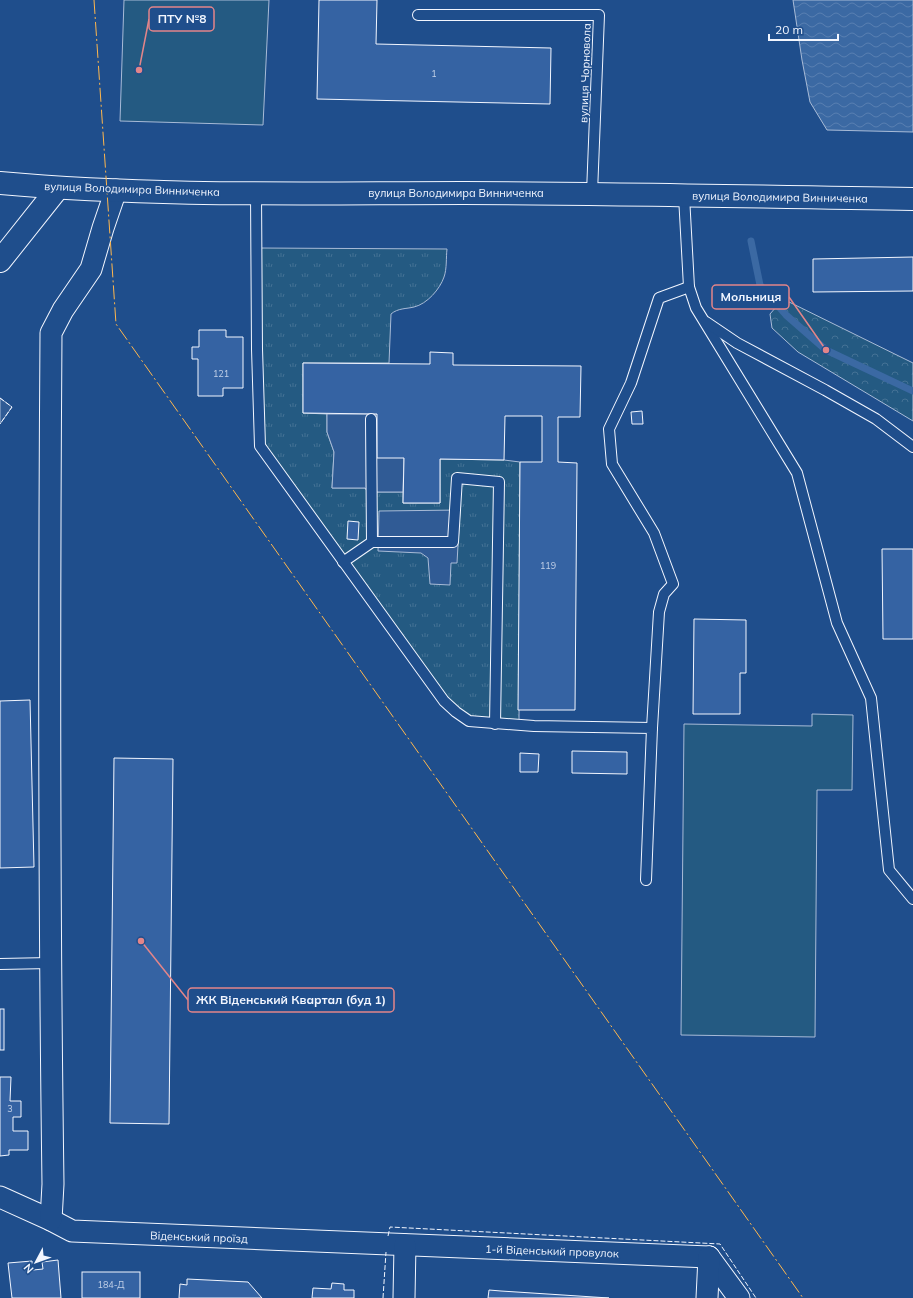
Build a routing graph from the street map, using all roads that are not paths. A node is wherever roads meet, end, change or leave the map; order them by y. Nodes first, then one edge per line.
1 (418, 15) dead end
2 (0, 183) edge
3 (58, 188) junction
4 (116, 190) junction
5 (256, 193) junction
6 (592, 193) junction
7 (684, 196) junction
8 (913, 199) edge
9 (0, 261) edge
10 (689, 287) junction
11 (704, 320) junction
12 (371, 419) dead end
13 (913, 447) edge
14 (372, 542) junction
15 (343, 562) junction
16 (495, 724) junction
17 (652, 728) junction
18 (646, 880) dead end
19 (913, 899) edge
20 (0, 964) edge
21 (50, 964) junction
22 (0, 1197) edge
23 (51, 1220) junction
24 (405, 1245) junction
25 (709, 1256) junction
26 (404, 1298) edge
27 (707, 1298) edge
28 (739, 1298) edge

1 - 6 lane, вулиця Чорновола
2 - 3 main road, вулиця Володимира Винниченка
3 - 4 main road, вулиця Володимира Винниченка
3 - 9 main road
4 - 5 main road, вулиця Володимира Винниченка
4 - 21 street
5 - 6 main road, вулиця Володимира Винниченка
5 - 15 lane
6 - 7 main road, вулиця Володимира Винниченка
7 - 8 main road, вулиця Володимира Винниченка
7 - 10 lane
10 - 11 lane
10 - 17 lane
11 - 13 lane
11 - 19 lane
12 - 14 lane
14 - 15 lane
14 - 16 lane
15 - 16 lane
16 - 17 lane
17 - 18 lane
20 - 21 lane
21 - 23 street
22 - 23 street, Віденський проїзд
23 - 24 street, Віденський проїзд
24 - 25 street, 1-й Віденський провулок
24 - 26 street
25 - 27 street
25 - 28 street

